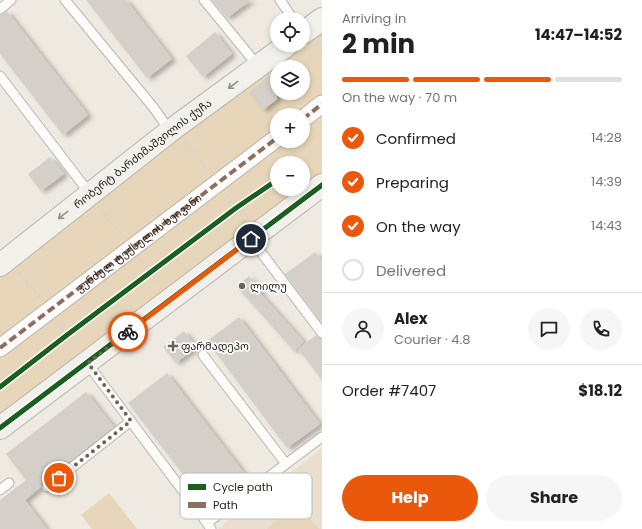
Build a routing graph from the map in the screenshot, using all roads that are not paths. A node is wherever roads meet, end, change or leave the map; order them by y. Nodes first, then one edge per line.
1 (11, 0) edge
2 (65, 0) edge
3 (204, 0) edge
4 (280, 0) edge
5 (0, 9) edge
6 (288, 12) edge
7 (322, 19) edge
8 (310, 28) edge
9 (277, 52) edge
10 (258, 66) junction
11 (0, 76) edge
12 (322, 104) edge
13 (310, 113) edge
14 (170, 131) junction
15 (270, 143) edge
16 (322, 185) edge
17 (90, 194) junction
18 (251, 239) junction
19 (4, 258) edge
20 (322, 333) edge
21 (0, 348) edge
22 (203, 355) dead end
23 (88, 363) junction
24 (131, 421) junction
25 (0, 428) edge
26 (322, 437) edge
27 (286, 464) junction
28 (275, 473) edge
29 (9, 483) dead end
30 (47, 487) dead end
31 (180, 487) edge
32 (0, 490) edge
33 (218, 519) edge
34 (209, 526) edge

1 - 5 lane
2 - 14 lane
3 - 10 lane
4 - 6 lane
7 - 8 street
9 - 10 street, რობერტ ბარძიმაშვილის ქუჩა
10 -> 14 street, რობერტ ბარძიმაშვილის ქუჩა
11 - 17 lane
12 - 13 street
14 - 17 street, რობერტ ბარძიმაშვილის ქუჩა
15 - 21 street, კუნძულ ტექსელის ხეივანი
16 - 18 street
17 -> 19 street, რობერტ ბარძიმაშვილის ქუჩა
18 - 20 lane
18 - 23 street
22 - 27 lane
23 - 24 lane
23 - 25 street
24 - 30 lane
24 - 31 lane
26 - 27 lane
27 - 28 lane
29 - 32 lane
33 - 34 lane

